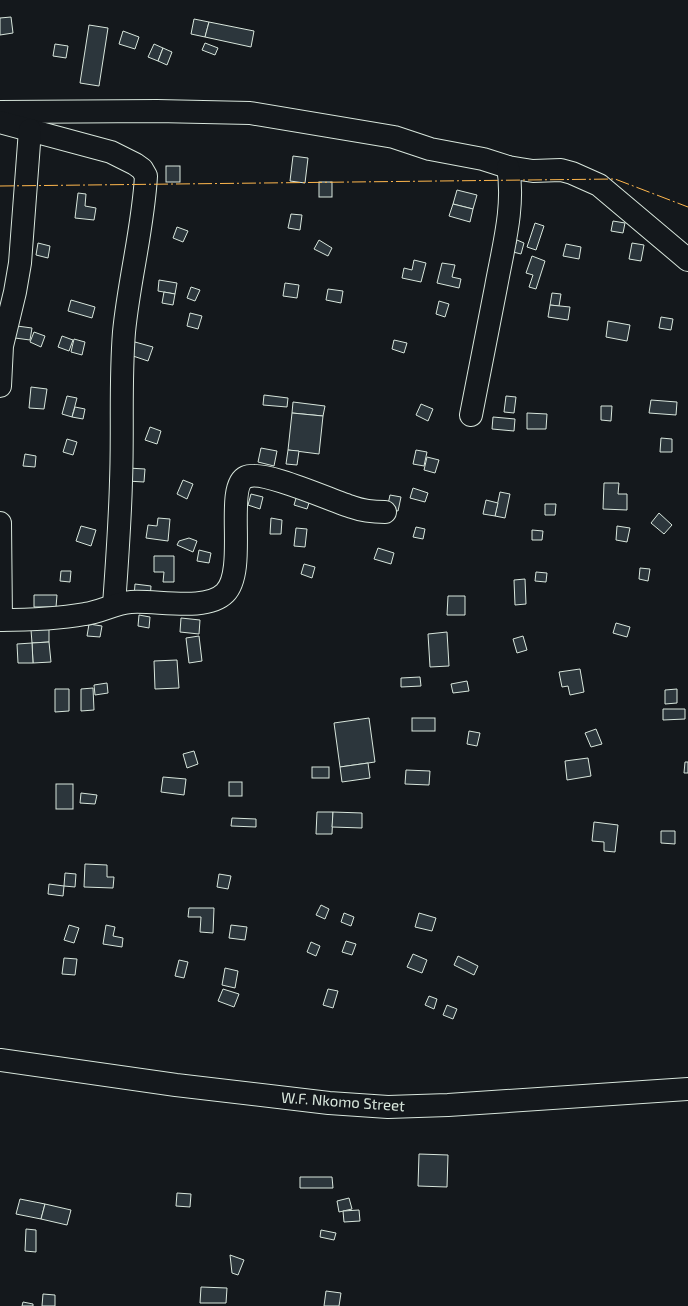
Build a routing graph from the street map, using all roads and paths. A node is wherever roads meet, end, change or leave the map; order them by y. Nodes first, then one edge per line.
1 (0, 112) edge
2 (0, 122) edge
3 (30, 130) junction
4 (508, 167) junction
5 (688, 260) edge
6 (0, 386) edge
7 (471, 415) dead end
8 (385, 512) dead end
9 (0, 523) edge
10 (114, 605) junction
11 (0, 620) edge
12 (0, 1060) edge
13 (688, 1088) edge

1 - 4 street
2 - 3 street
3 - 6 street
3 - 10 street
4 - 5 street
4 - 7 street
8 - 10 street
9 - 11 street
10 - 11 street
12 - 13 street, W.F. Nkomo Street

